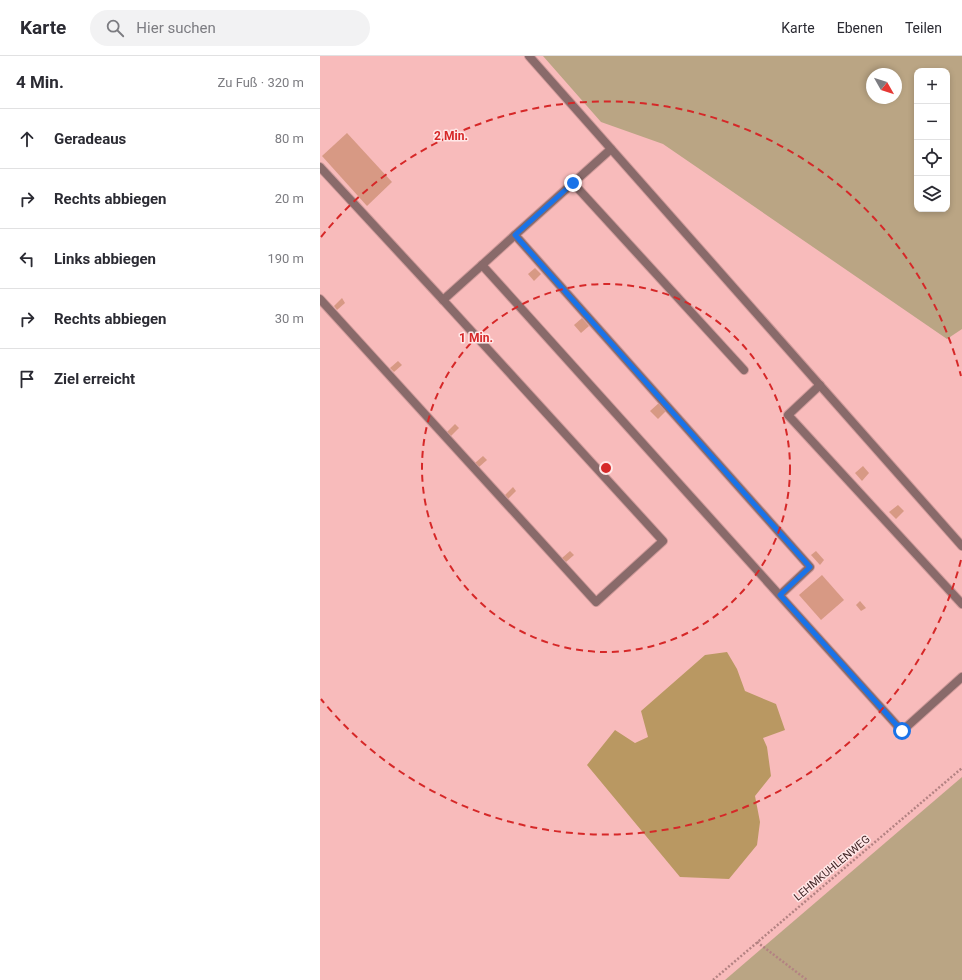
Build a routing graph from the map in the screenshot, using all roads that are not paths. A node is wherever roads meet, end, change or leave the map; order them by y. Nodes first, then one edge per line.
1 (529, 56) edge
2 (611, 149) junction
3 (320, 167) edge
4 (573, 183) junction
5 (515, 235) junction
6 (482, 265) junction
7 (320, 299) edge
8 (443, 300) junction
9 (744, 370) dead end
10 (820, 385) junction
11 (962, 546) edge
12 (780, 595) junction
13 (962, 604) edge
14 (962, 677) edge

1 - 2 lane
2 - 4 lane
2 - 10 lane
3 - 8 lane
4 - 5 lane
4 - 9 lane
5 - 6 lane
5 - 12 lane
6 - 8 lane
6 - 12 lane
7 - 8 lane
10 - 11 lane
10 - 13 lane
12 - 14 lane

